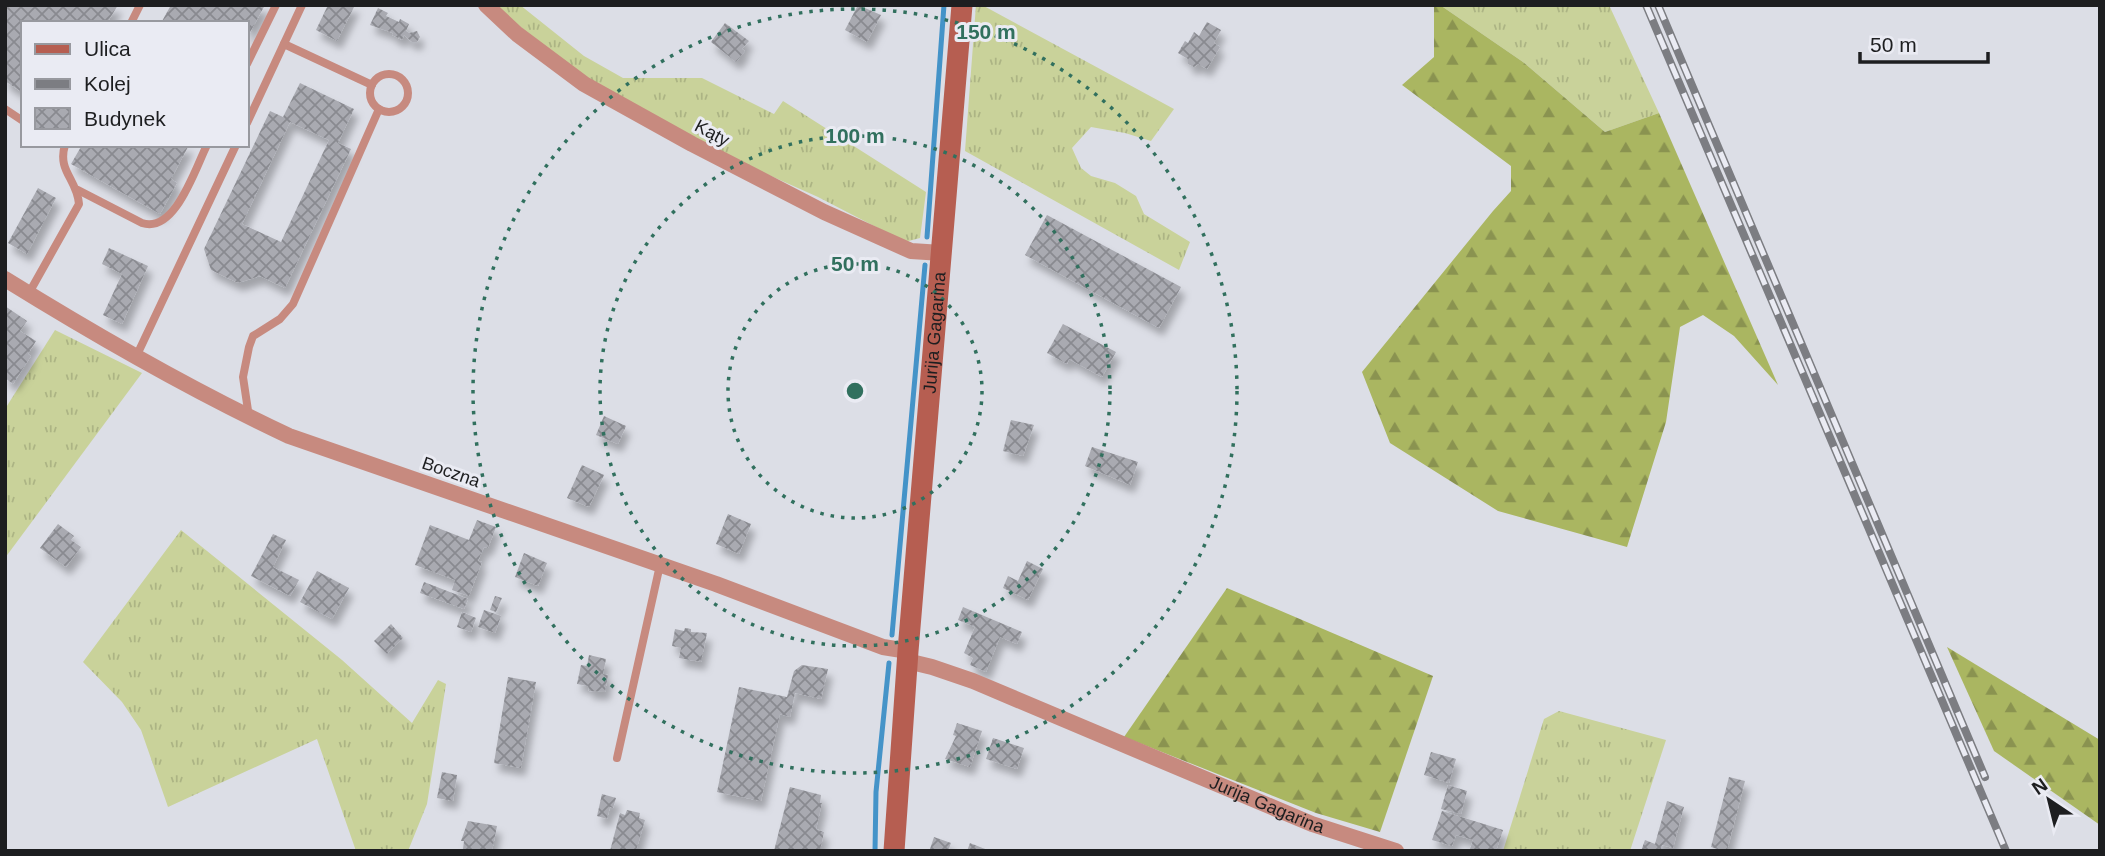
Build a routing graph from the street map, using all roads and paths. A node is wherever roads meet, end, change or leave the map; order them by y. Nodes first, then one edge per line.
1 (140, 5) edge
2 (276, 5) edge
3 (302, 5) edge
4 (486, 5) edge
5 (962, 5) edge
6 (132, 21) edge
7 (284, 44) junction
8 (248, 62) edge
9 (372, 85) junction
10 (5, 109) edge
11 (379, 109) junction
12 (21, 120) edge
13 (248, 121) edge
14 (62, 147) edge
15 (206, 147) edge
16 (235, 147) edge
17 (78, 190) junction
18 (942, 253) junction
19 (5, 279) edge
20 (29, 293) junction
21 (136, 357) junction
22 (249, 418) junction
23 (660, 565) junction
24 (907, 656) junction
25 (618, 758) dead end
26 (894, 851) edge
27 (1396, 851) edge

1 - 6 lane
2 - 8 lane
3 - 7 lane
4 - 18 street, Kąty
5 - 18 street, Jurija Gagarina
7 - 9 lane
7 - 13 lane
9 - 11 lane
9 - 11 lane
10 - 12 lane
11 - 22 lane
14 - 17 lane
15 - 17 lane
16 - 21 lane
17 - 20 lane
18 - 24 street, Jurija Gagarina
19 - 20 street, Boczna
20 - 21 street, Boczna
21 - 22 street, Boczna
22 - 23 street, Boczna
23 - 24 street, Boczna
23 - 25 lane
24 - 26 street, Jurija Gagarina
24 - 27 street, Jurija Gagarina

